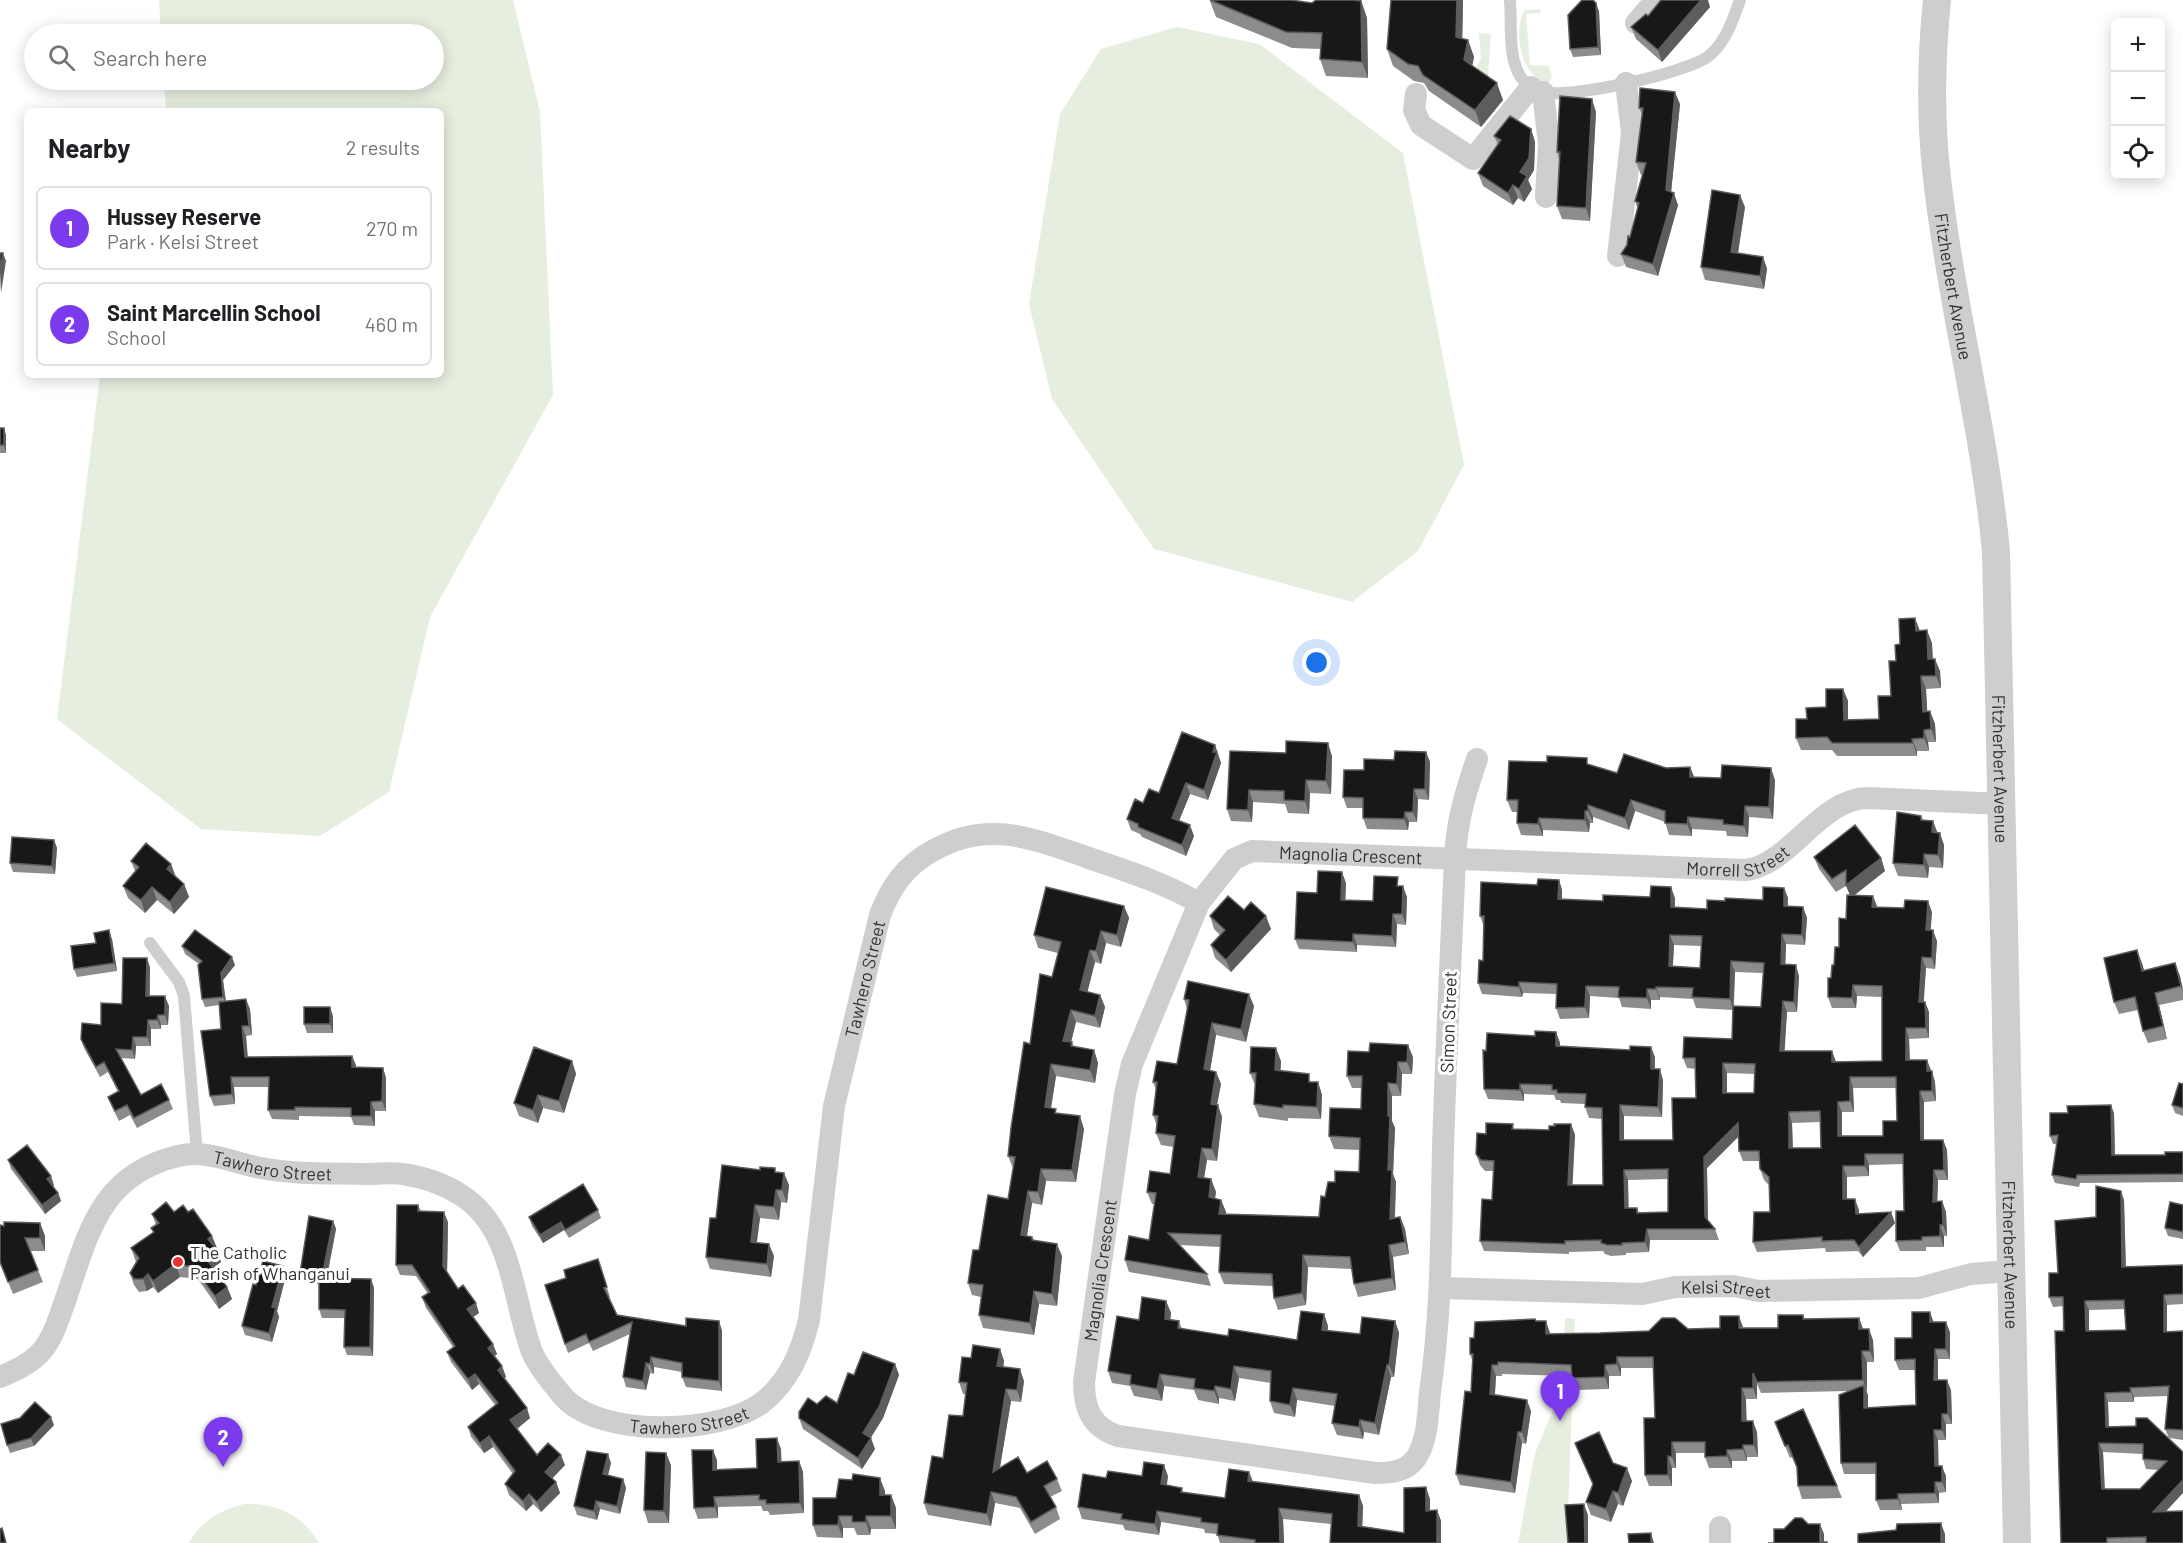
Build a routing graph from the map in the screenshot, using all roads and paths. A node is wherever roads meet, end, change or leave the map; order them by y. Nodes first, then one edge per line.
1 (1510, 0) edge
2 (1656, 0) edge
3 (1740, 0) edge
4 (1937, 0) edge
5 (1636, 23) edge
6 (1626, 83) junction
7 (1537, 89) junction
8 (1416, 94) dead end
9 (1546, 197) dead end
10 (1618, 256) dead end
11 (1477, 759) dead end
12 (2002, 804) junction
13 (1455, 858) junction
14 (1199, 903) junction
15 (150, 943) dead end
16 (196, 1154) junction
17 (2011, 1271) junction
18 (1441, 1288) junction
19 (0, 1377) edge
20 (2017, 1543) edge

1 - 7 lane
2 - 5 street
3 - 6 lane
4 - 12 street, Fitzherbert Avenue
6 - 7 lane
6 - 10 street
7 - 8 street
7 - 9 street
11 - 13 street, Simon Street
12 - 13 street, Morrell Street
12 - 17 street, Fitzherbert Avenue
13 - 14 street, Magnolia Crescent
13 - 18 street, Simon Street
14 - 16 street, Tawhero Street
14 - 18 street, Magnolia Crescent
15 - 16 lane
16 - 19 street, Tawhero Street
17 - 18 street, Kelsi Street
17 - 20 street, Fitzherbert Avenue

